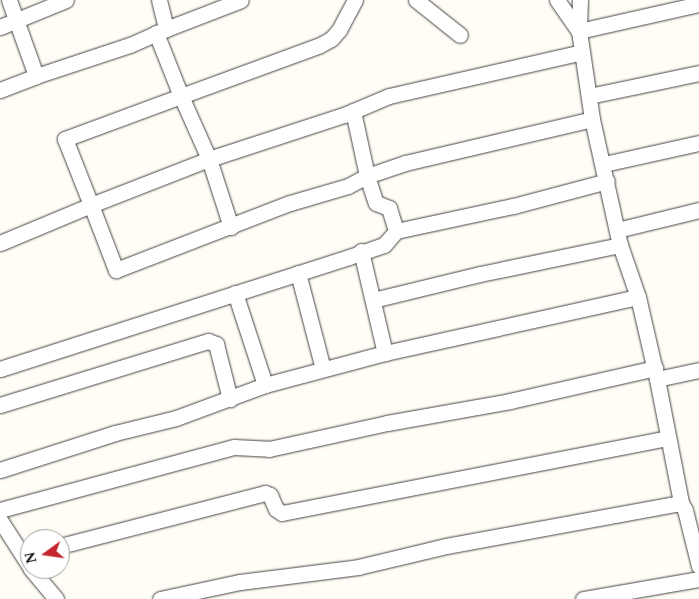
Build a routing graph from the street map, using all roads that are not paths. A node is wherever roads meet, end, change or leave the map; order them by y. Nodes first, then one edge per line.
1 (9, 0) edge
2 (66, 0) edge
3 (159, 0) edge
4 (241, 0) edge
5 (356, 0) edge
6 (416, 0) edge
7 (557, 0) edge
8 (580, 0) edge
9 (699, 4) edge
10 (17, 20) junction
11 (0, 27) edge
12 (161, 31) junction
13 (580, 31) junction
14 (460, 36) dead end
15 (582, 52) junction
16 (699, 74) edge
17 (36, 76) junction
18 (0, 90) edge
19 (181, 96) junction
20 (589, 96) junction
21 (353, 111) junction
22 (592, 119) junction
23 (699, 143) edge
24 (209, 159) junction
25 (604, 164) junction
26 (367, 176) junction
27 (607, 181) junction
28 (91, 205) junction
29 (699, 210) edge
30 (231, 227) junction
31 (617, 230) junction
32 (396, 231) junction
33 (0, 243) edge
34 (620, 245) junction
35 (361, 251) junction
36 (298, 274) junction
37 (235, 293) junction
38 (638, 297) junction
39 (373, 300) junction
40 (385, 353) junction
41 (0, 369) edge
42 (323, 369) junction
43 (699, 370) edge
44 (656, 374) junction
45 (266, 385) junction
46 (230, 399) junction
47 (0, 405) edge
48 (668, 438) junction
49 (0, 470) edge
50 (688, 506) edge
51 (0, 510) edge
52 (0, 520) edge
53 (70, 543) edge
54 (20, 550) edge
55 (699, 566) edge
56 (41, 579) edge
57 (699, 579) edge
58 (56, 599) edge
59 (160, 599) edge
60 (583, 599) edge

1 - 10 street
2 - 10 street
3 - 12 street
4 - 12 street
5 - 19 street
6 - 14 street
7 - 13 street
8 - 13 street
9 - 13 street
10 - 11 street
10 - 17 street
12 - 17 street
12 - 19 street
13 - 15 street
15 - 20 street
15 - 21 street
16 - 20 street
17 - 18 street
19 - 24 street
19 - 28 street
20 - 22 street
21 - 24 street
21 - 26 street
22 - 25 street
22 - 26 street
23 - 25 street
24 - 28 street
24 - 30 street
25 - 27 street
26 - 30 street
26 - 32 street
27 - 31 street
27 - 32 street
28 - 30 street
28 - 33 street
29 - 31 street
31 - 34 street
32 - 35 street
34 - 38 street
34 - 39 street
35 - 36 street
35 - 39 street
36 - 37 street
36 - 42 street
37 - 41 street
37 - 45 street
38 - 40 street
38 - 44 street
39 - 40 street
40 - 42 street
42 - 45 street
43 - 44 street
44 - 48 street
44 - 51 street
45 - 46 street
46 - 47 street
46 - 49 street
48 - 50 street
48 - 53 street
50 - 55 street
50 - 59 street
52 - 54 street
56 - 58 street
57 - 60 street

